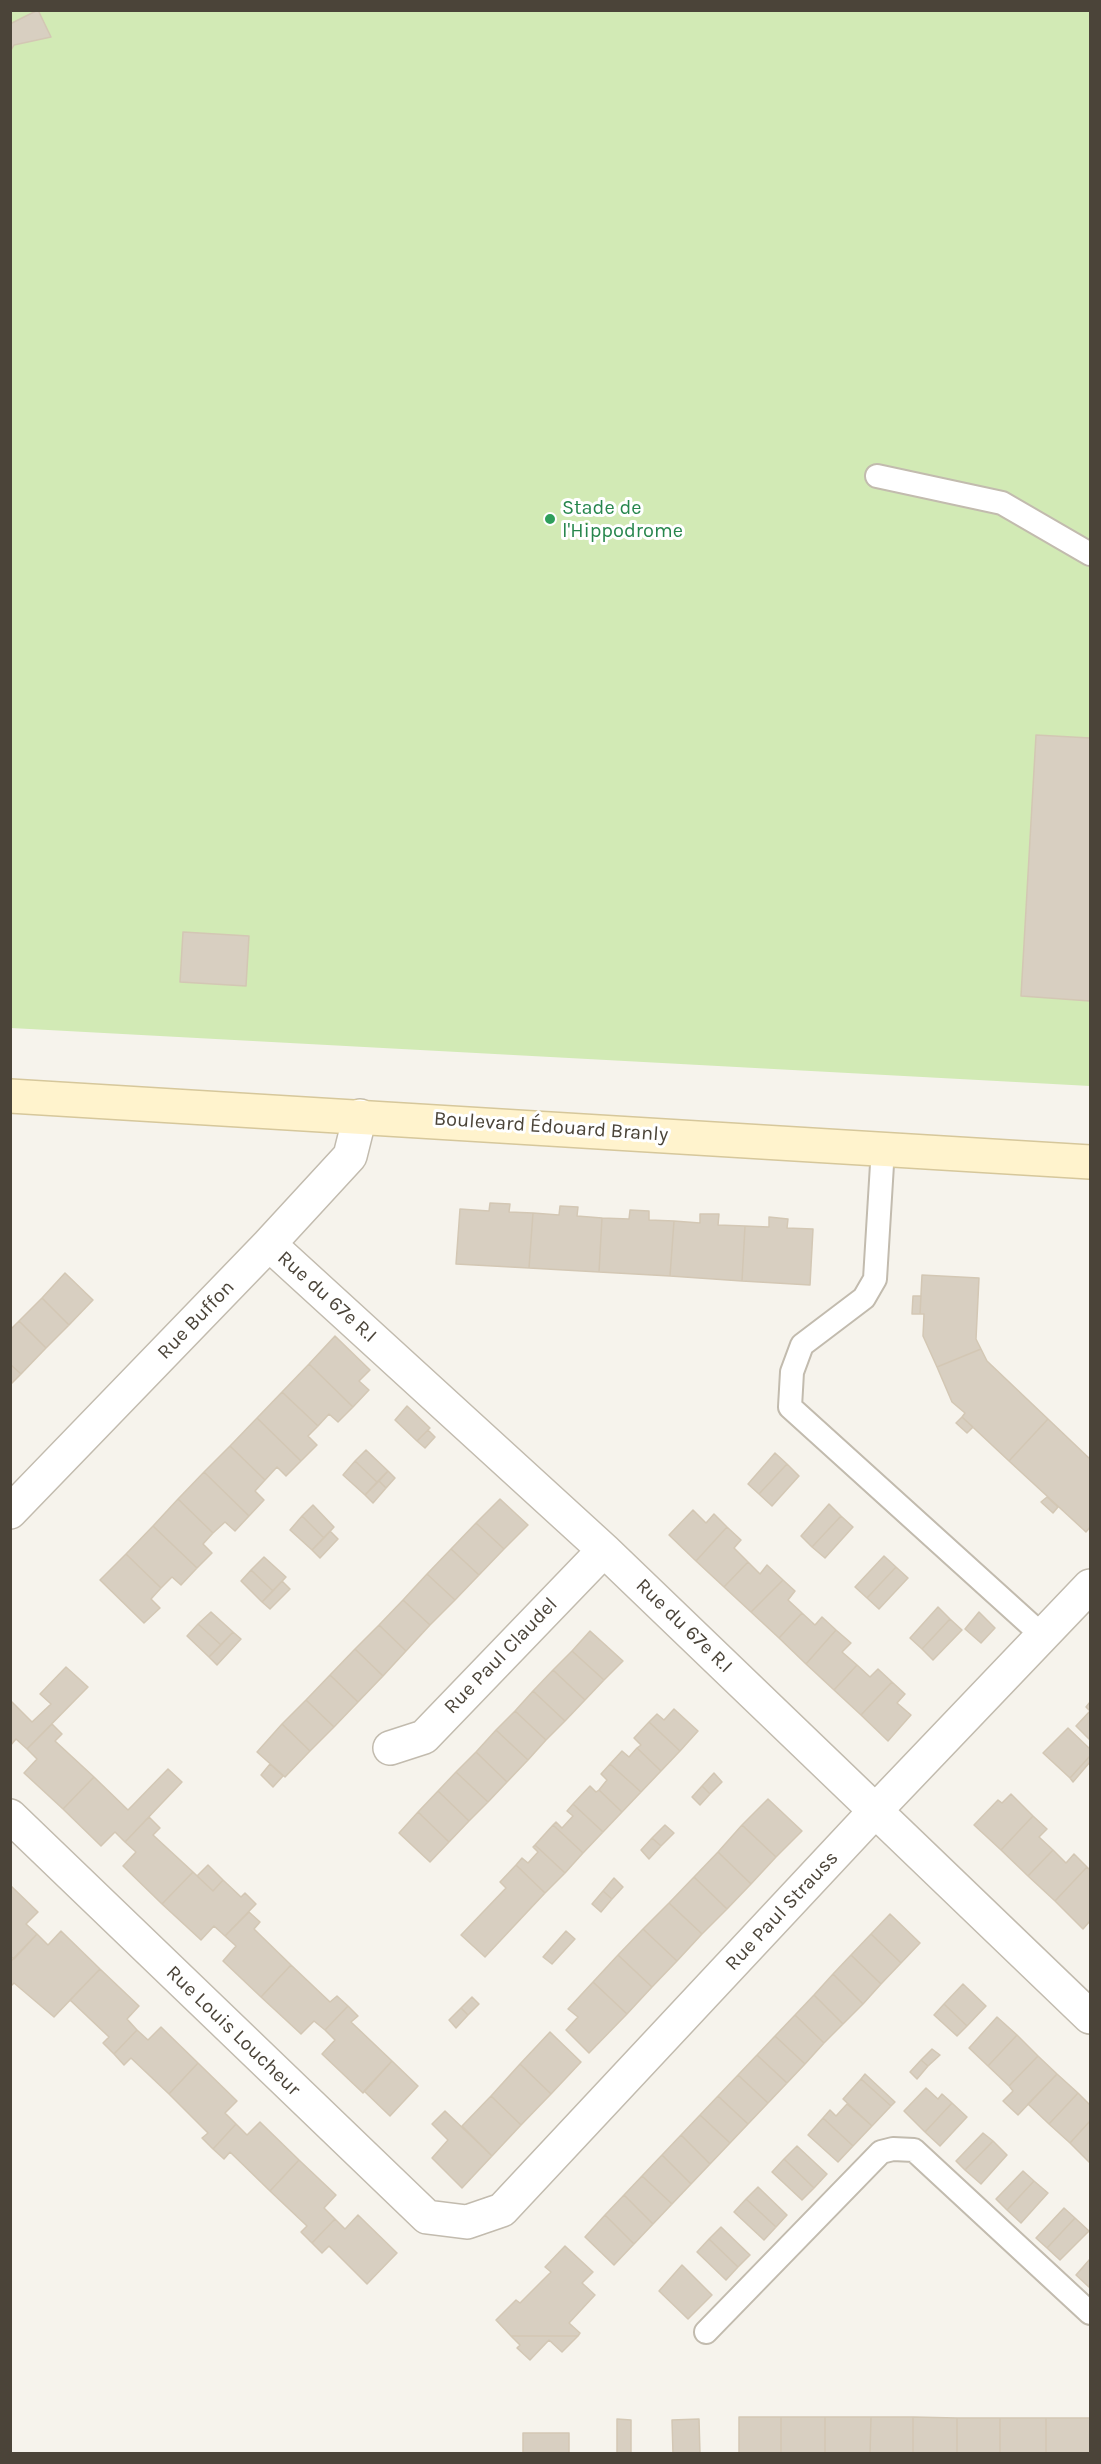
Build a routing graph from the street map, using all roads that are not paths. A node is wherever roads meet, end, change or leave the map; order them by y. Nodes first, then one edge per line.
1 (877, 476) dead end
2 (1090, 554) edge
3 (10, 1095) edge
4 (360, 1116) junction
5 (883, 1148) junction
6 (1090, 1162) edge
7 (269, 1244) junction
8 (10, 1512) edge
9 (604, 1550) junction
10 (1090, 1587) edge
11 (1043, 1636) junction
12 (390, 1748) dead end
13 (876, 1810) junction
14 (10, 1816) edge
15 (1090, 2017) edge
16 (467, 2222) joint
17 (1090, 2313) edge
18 (706, 2332) dead end

1 - 2 lane
3 - 4 street, Boulevard Édouard Branly
4 - 5 street, Boulevard Édouard Branly
4 - 7 street, Rue Buffon
5 - 6 street, Boulevard Édouard Branly
5 - 11 lane
7 - 8 street, Rue Buffon
7 - 9 street, Rue du 67e R.I
9 - 12 street, Rue Paul Claudel
9 - 13 street, Rue du 67e R.I
10 - 11 street, Rue Paul Strauss
11 - 13 street, Rue Paul Strauss
13 - 15 street, Rue du 67e R.I
13 - 16 street, Rue Paul Strauss
14 - 16 street, Rue Louis Loucheur
17 - 18 lane

